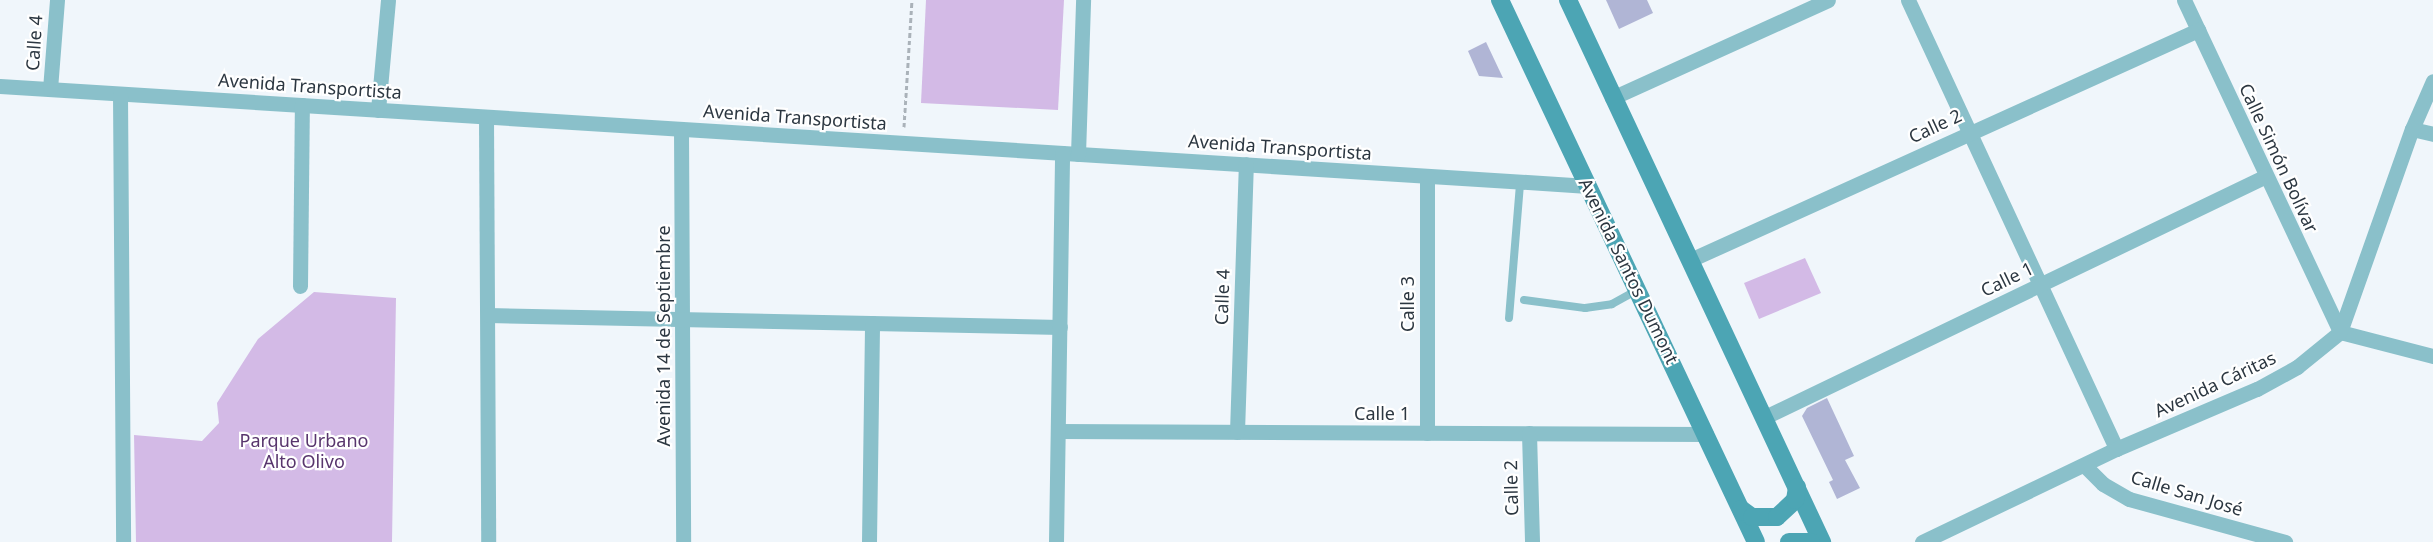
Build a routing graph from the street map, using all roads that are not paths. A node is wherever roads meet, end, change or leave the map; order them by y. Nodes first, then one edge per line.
1 (57, 0) edge
2 (388, 0) edge
3 (1083, 0) edge
4 (1500, 0) edge
5 (1568, 0) edge
6 (1828, 0) edge
7 (1908, 0) edge
8 (2184, 0) edge
9 (2198, 30) junction
10 (2433, 81) edge
11 (0, 86) edge
12 (50, 89) junction
13 (120, 94) junction
14 (1612, 98) junction
15 (302, 105) junction
16 (378, 110) junction
17 (486, 117) junction
18 (681, 129) junction
19 (2412, 129) junction
20 (1970, 132) junction
21 (2433, 134) edge
22 (1062, 153) junction
23 (1078, 154) junction
24 (1246, 164) junction
25 (1427, 176) junction
26 (2266, 176) junction
27 (1520, 183) junction
28 (1588, 186) junction
29 (1690, 261) junction
30 (2040, 285) junction
31 (300, 286) dead end
32 (1638, 289) junction
33 (1524, 300) dead end
34 (488, 315) junction
35 (1509, 318) dead end
36 (682, 319) junction
37 (872, 323) junction
38 (1060, 327) junction
39 (2340, 332) junction
40 (2433, 356) edge
41 (1764, 417) junction
42 (1058, 431) junction
43 (1237, 432) junction
44 (1427, 433) junction
45 (1529, 433) junction
46 (1706, 434) junction
47 (2116, 449) junction
48 (2085, 466) junction
49 (1797, 487) junction
50 (1742, 509) junction
51 (123, 542) edge
52 (488, 542) edge
53 (683, 542) edge
54 (869, 542) edge
55 (1056, 542) edge
56 (1532, 542) edge
57 (1756, 542) edge
58 (1789, 542) edge
59 (1810, 542) edge
60 (1822, 542) edge
61 (1922, 542) edge
62 (2286, 542) edge

1 - 12 street, Calle 4
2 - 16 street
3 - 23 street
4 - 28 main road, Avenida Santos Dumont
5 - 14 main road
6 - 14 street
7 - 20 street
8 - 9 street, Calle Simón Bolívar
9 - 20 street, Calle 2
9 - 26 street, Calle Simón Bolívar
10 - 19 street
11 - 12 street, Avenida Transportista
12 - 13 street, Avenida Transportista
13 - 15 street, Avenida Transportista
13 - 51 street
14 - 29 main road
15 - 16 street, Avenida Transportista
15 - 31 street
16 - 17 street, Avenida Transportista
17 - 18 street, Avenida Transportista
17 - 34 street
18 - 22 street, Avenida Transportista
18 - 36 street, Avenida 14 de Septiembre
19 - 21 street
19 - 39 street
20 - 29 street, Calle 2
20 - 30 street
22 - 23 street, Avenida Transportista
22 - 38 street
23 - 24 street, Avenida Transportista
24 - 25 street, Avenida Transportista
24 - 43 street, Calle 4
25 - 27 street, Avenida Transportista
25 - 44 street, Calle 3
26 - 30 street, Calle 1
26 - 39 street, Calle Simón Bolívar
27 - 28 street, Avenida Transportista
27 - 35 lane
28 - 32 main road, Avenida Santos Dumont
29 - 41 main road
30 - 41 street, Calle 1
30 - 47 street
32 - 33 lane
32 - 46 main road, Avenida Santos Dumont
34 - 36 street
34 - 52 street
36 - 37 street
36 - 53 street, Avenida 14 de Septiembre
37 - 38 street
37 - 54 street
38 - 42 street
39 - 40 street
39 - 47 street, Avenida Cáritas
41 - 49 main road
42 - 43 street, Calle 1
42 - 55 street
43 - 44 street, Calle 1
44 - 45 street, Calle 1
45 - 46 street, Calle 1
45 - 56 street, Calle 2
46 - 50 main road, Avenida Santos Dumont
47 - 48 street, Avenida Cáritas
48 - 61 street, Avenida Cáritas
48 - 62 street, Calle San José
49 - 50 main road
49 - 60 main road
50 - 57 main road, Avenida Santos Dumont
58 - 59 main road

